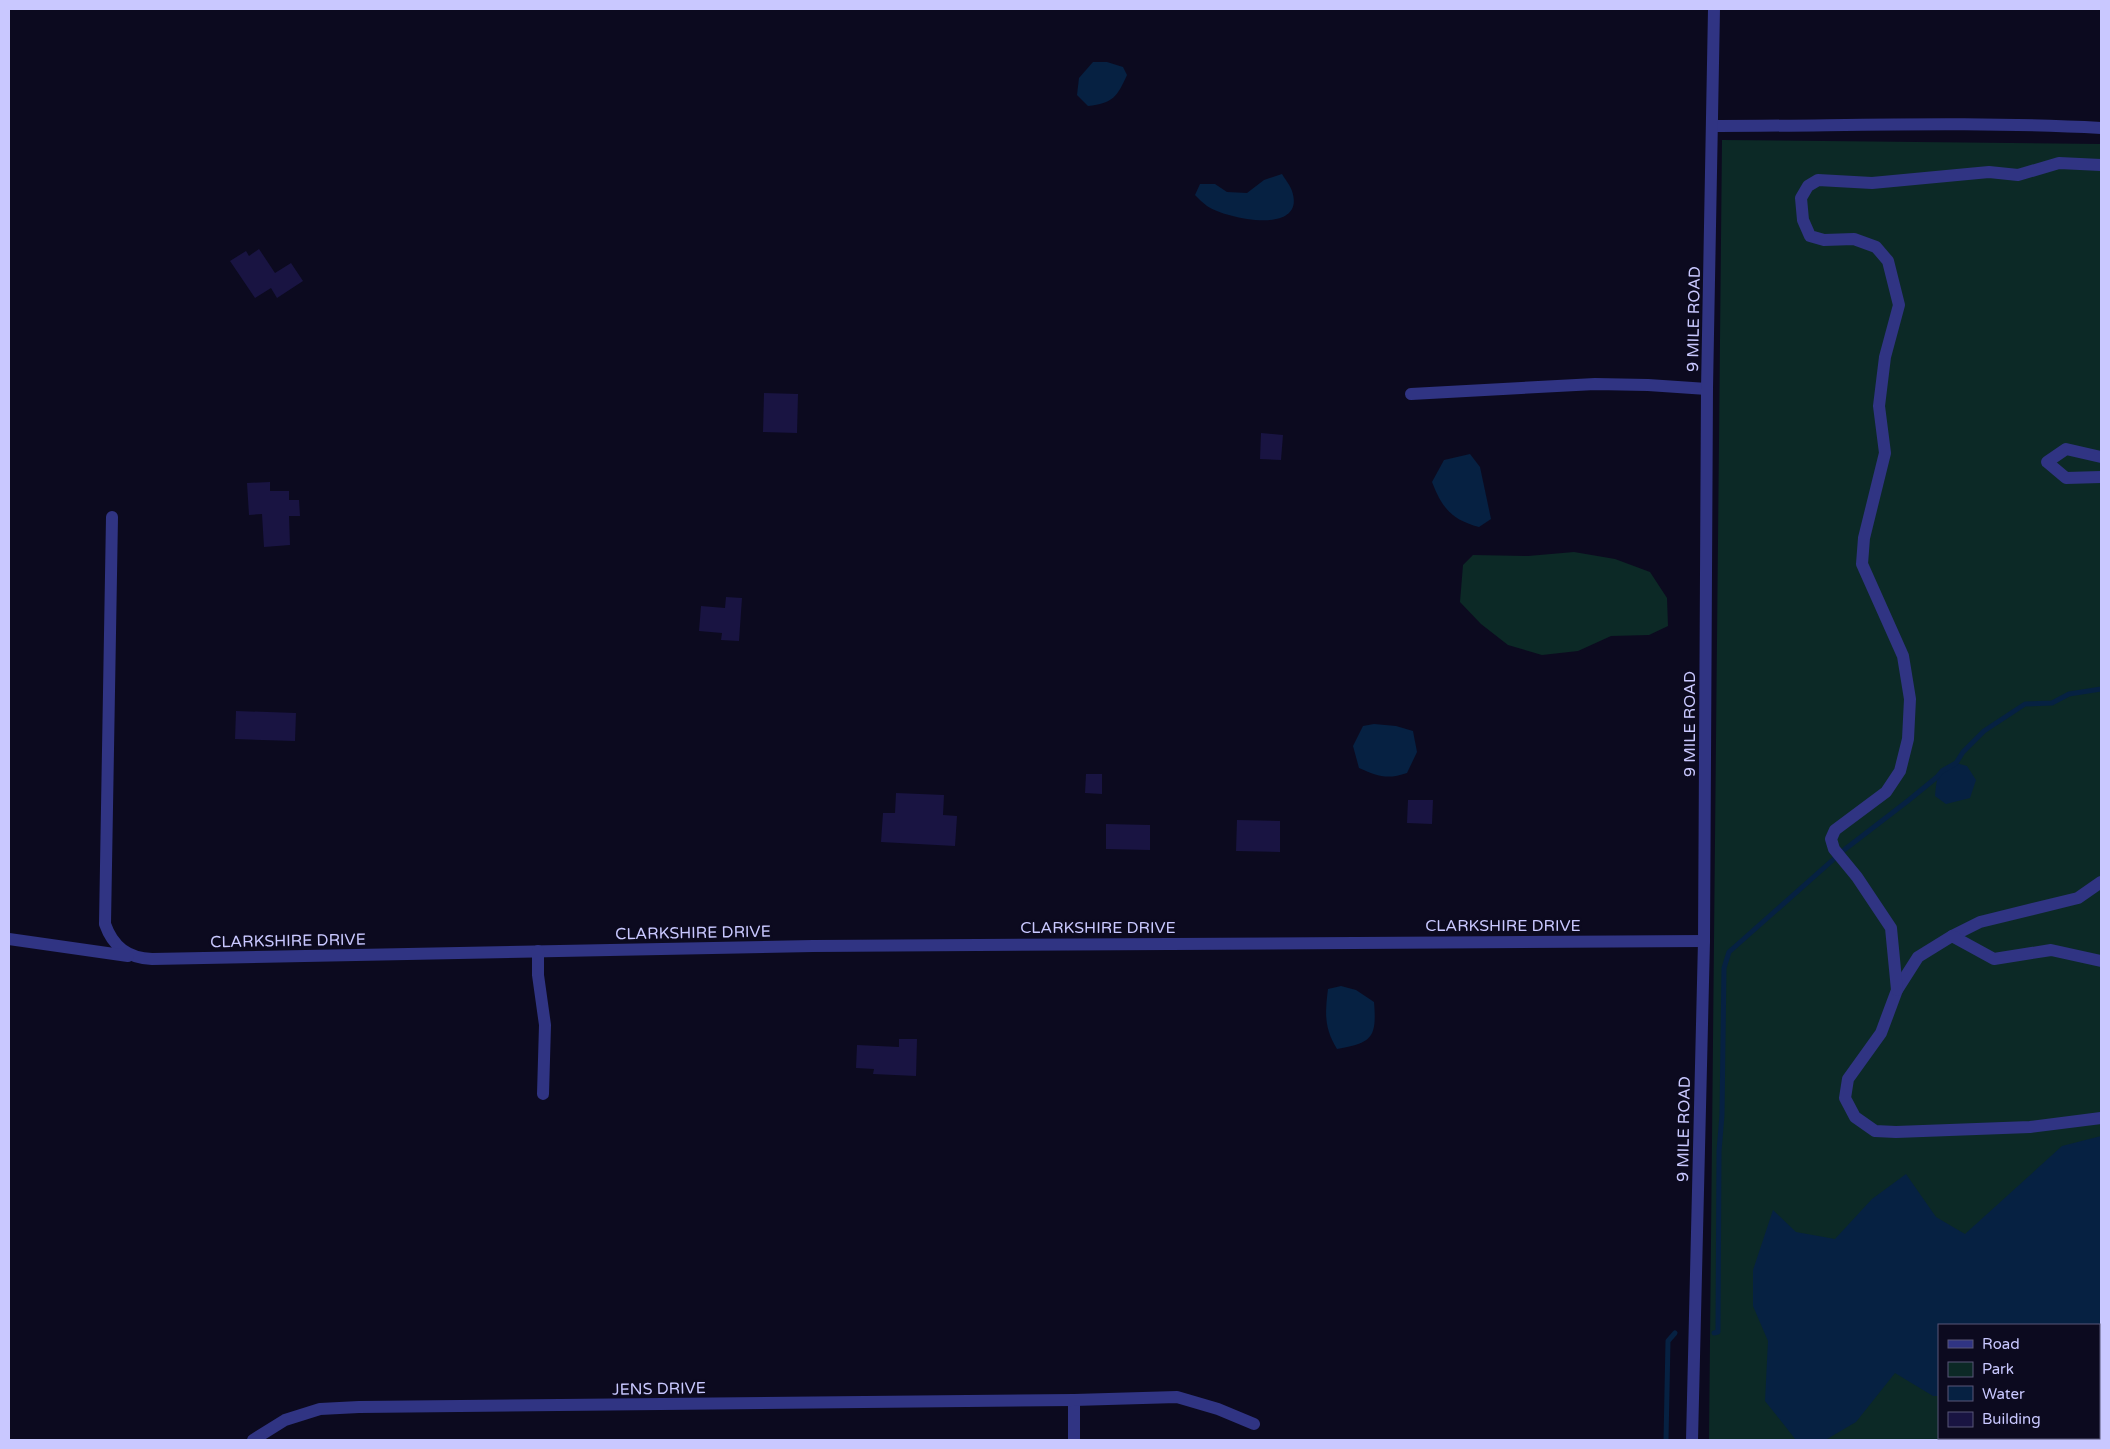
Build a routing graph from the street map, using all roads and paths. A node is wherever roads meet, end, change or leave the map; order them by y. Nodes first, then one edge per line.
1 (1714, 9) edge
2 (1713, 126) junction
3 (2101, 128) edge
4 (2101, 165) edge
5 (1708, 389) junction
6 (1411, 394) dead end
7 (2101, 457) edge
8 (2101, 477) edge
9 (112, 518) dead end
10 (2101, 882) edge
11 (1952, 936) junction
12 (9, 939) edge
13 (1704, 941) junction
14 (538, 951) junction
15 (133, 956) junction
16 (2101, 961) edge
17 (1897, 990) junction
18 (543, 1094) dead end
19 (2101, 1118) edge
20 (1074, 1400) junction
21 (1254, 1424) dead end
22 (253, 1440) edge
23 (1074, 1440) edge
24 (1692, 1440) edge

1 - 2 street, 9 MILE ROAD
2 - 3 street
2 - 5 street, 9 MILE ROAD
4 - 17 street
5 - 6 street
5 - 13 street, 9 MILE ROAD
7 - 8 street
9 - 15 street
10 - 11 street
11 - 16 street
11 - 17 street
12 - 15 street, CLARKSHIRE DRIVE
13 - 14 street, CLARKSHIRE DRIVE
13 - 24 street, 9 MILE ROAD
14 - 15 street, CLARKSHIRE DRIVE
14 - 18 street
17 - 19 street
20 - 21 street, JENS DRIVE
20 - 22 street, JENS DRIVE
20 - 23 street

